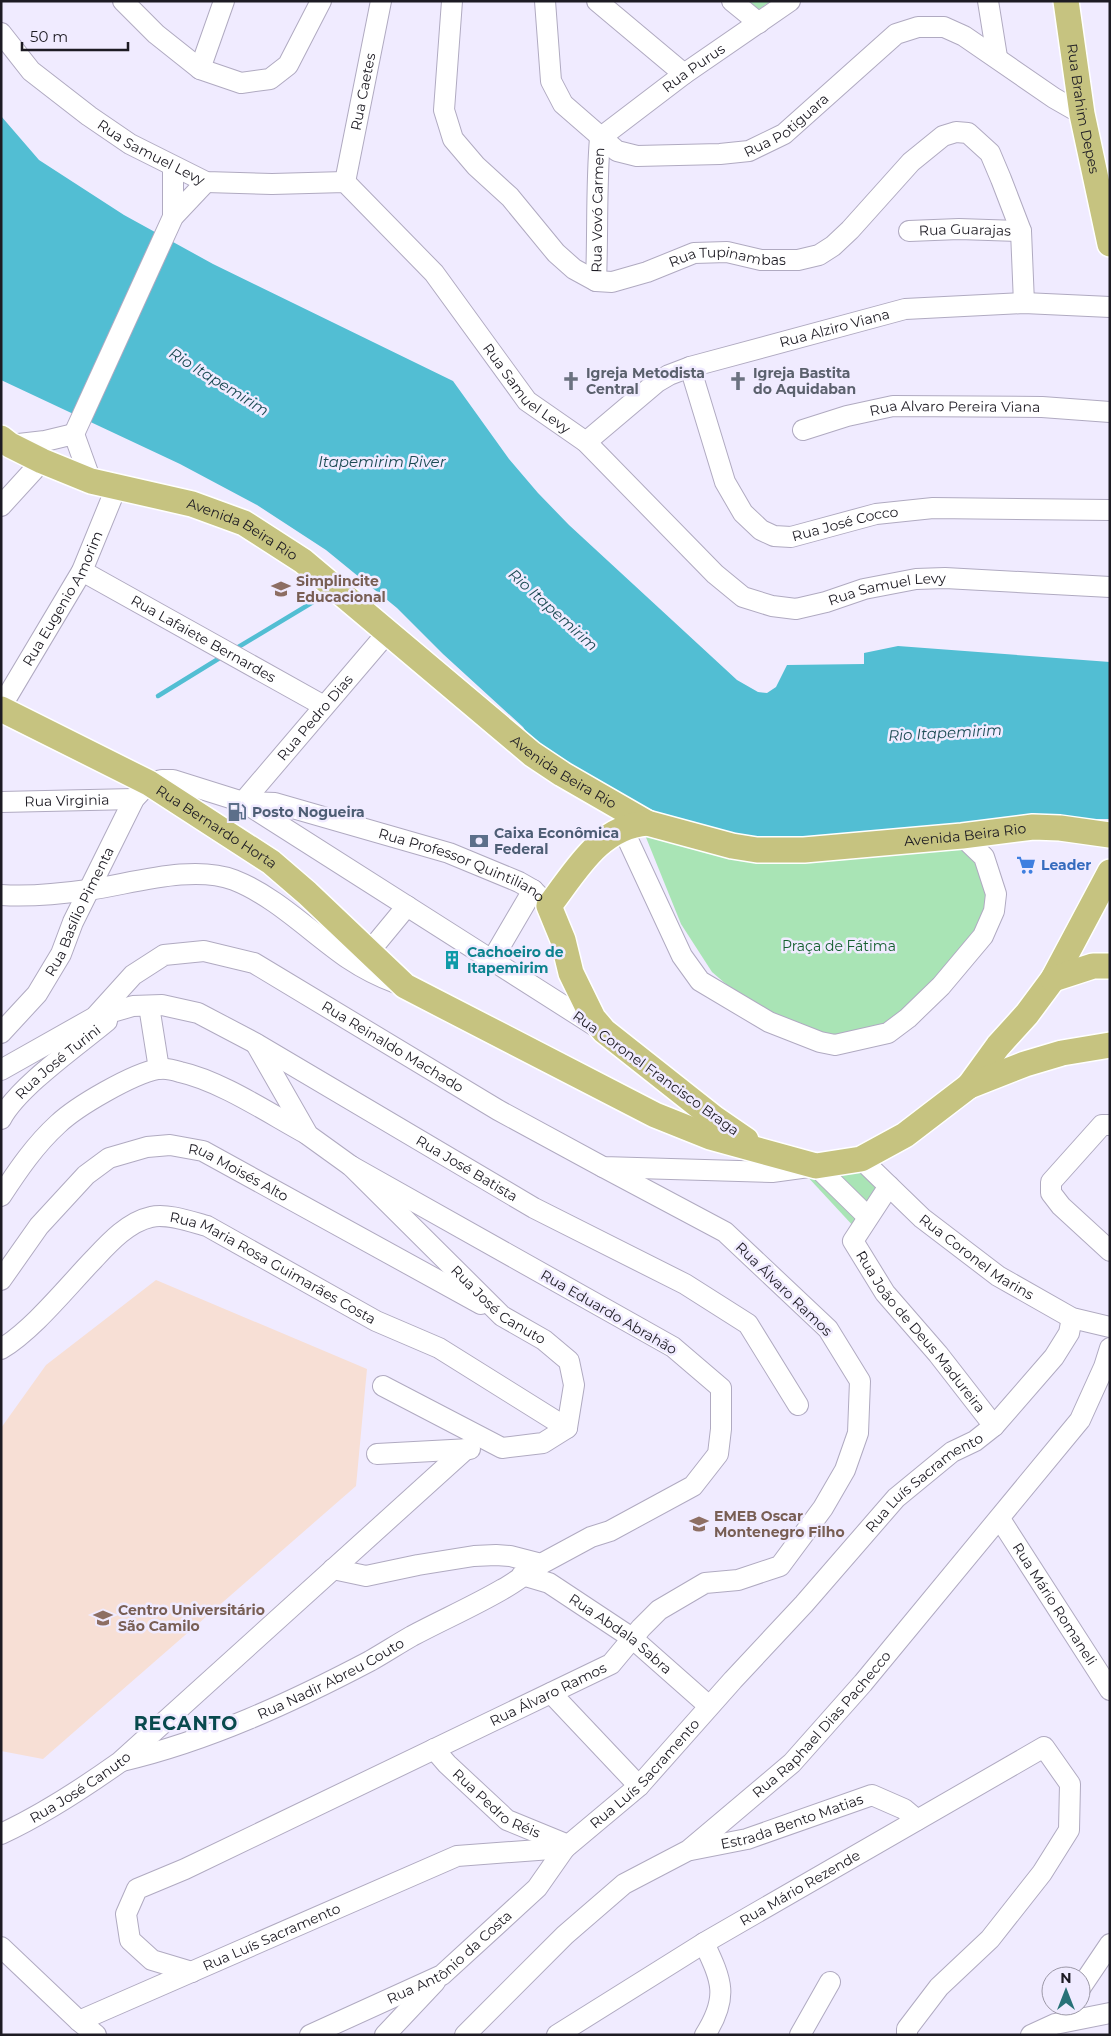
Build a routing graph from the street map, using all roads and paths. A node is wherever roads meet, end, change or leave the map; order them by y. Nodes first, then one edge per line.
1 (124, 1) edge
2 (224, 1) edge
3 (320, 1) edge
4 (381, 1) edge
5 (452, 1) edge
6 (545, 1) edge
7 (597, 1) edge
8 (732, 1) edge
9 (790, 1) edge
10 (988, 1) edge
11 (1066, 1) edge
12 (759, 23) junction
13 (1, 33) edge
14 (997, 57) junction
15 (200, 69) junction
16 (684, 74) junction
17 (1082, 114) junction
18 (600, 138) junction
19 (173, 167) junction
20 (206, 182) junction
21 (345, 182) junction
22 (172, 219) junction
23 (1021, 231) junction
24 (909, 232) dead end
25 (1110, 244) edge
26 (596, 281) junction
27 (1024, 303) junction
28 (1110, 307) edge
29 (690, 367) junction
30 (1110, 412) edge
31 (803, 430) dead end
32 (75, 431) junction
33 (5, 441) edge
34 (586, 442) junction
35 (42, 461) junction
36 (91, 480) junction
37 (116, 488) junction
38 (1, 506) edge
39 (1110, 510) edge
40 (82, 571) junction
41 (1110, 587) edge
42 (387, 633) junction
43 (324, 706) junction
44 (3, 714) edge
45 (142, 791) junction
46 (1, 802) edge
47 (243, 802) junction
48 (647, 823) junction
49 (622, 827) junction
50 (1110, 835) edge
51 (962, 836) junction
52 (1110, 872) edge
53 (89, 890) junction
54 (1, 895) edge
55 (541, 898) junction
56 (407, 906) junction
57 (369, 952) junction
58 (492, 960) junction
59 (1110, 966) edge
60 (1054, 979) junction
61 (405, 986) junction
62 (149, 1006) junction
63 (120, 1010) junction
64 (95, 1017) junction
65 (604, 1031) junction
66 (1, 1033) edge
67 (256, 1043) junction
68 (1110, 1045) edge
69 (160, 1069) junction
70 (1, 1070) edge
71 (969, 1086) junction
72 (1, 1120) edge
73 (1110, 1125) edge
74 (308, 1135) junction
75 (764, 1152) junction
76 (862, 1159) junction
77 (351, 1166) junction
78 (816, 1166) junction
79 (603, 1167) junction
80 (889, 1186) junction
81 (1, 1196) edge
82 (868, 1217) junction
83 (1110, 1251) edge
84 (1, 1280) edge
85 (502, 1316) junction
86 (1072, 1318) junction
87 (1110, 1327) edge
88 (1110, 1348) edge
89 (1, 1349) edge
90 (383, 1386) dead end
91 (798, 1405) dead end
92 (994, 1426) junction
93 (566, 1428) junction
94 (502, 1448) junction
95 (466, 1449) junction
96 (377, 1454) dead end
97 (1000, 1519) junction
98 (541, 1564) junction
99 (333, 1569) junction
100 (522, 1576) junction
101 (632, 1638) junction
102 (1110, 1690) edge
103 (551, 1693) junction
104 (709, 1706) junction
105 (434, 1749) junction
106 (120, 1762) junction
107 (639, 1786) junction
108 (917, 1820) junction
109 (1, 1834) edge
110 (566, 1846) junction
111 (689, 1850) junction
112 (704, 1944) junction
113 (1110, 1944) edge
114 (1, 1948) edge
115 (192, 1972) junction
116 (1091, 1972) edge
117 (442, 1975) junction
118 (830, 1982) dead end
119 (1110, 2013) edge
120 (1061, 2016) edge
121 (78, 2021) junction
122 (1056, 2024) junction
123 (96, 2035) edge
124 (310, 2035) edge
125 (385, 2035) edge
126 (465, 2035) edge
127 (557, 2035) edge
128 (706, 2035) edge
129 (800, 2035) edge
130 (907, 2035) edge
131 (1031, 2035) edge

1 - 15 street
2 - 15 street
3 - 15 street
4 - 21 street, Rua Caetes
5 - 26 street
6 - 18 street, Rua Potiguara
7 - 16 street
8 - 12 street
9 - 12 street, Rua Purus
10 - 14 street
11 - 17 main road, Rua Brahim Depes
12 - 16 street, Rua Purus
13 - 19 street, Rua Samuel Levy
14 - 17 street, Rua Potiguara
14 - 18 street, Rua Potiguara
16 - 18 street, Rua Purus
17 - 25 main road, Rua Brahim Depes
18 - 26 street, Rua Vovó Carmen
19 - 20 street, Rua Samuel Levy
19 - 22 street
20 - 21 street, Rua Samuel Levy
20 - 22 street
21 - 34 street, Rua Samuel Levy
22 - 32 street
23 - 24 street, Rua Guarajas
23 - 26 street, Rua Tupinambas
23 - 27 street, Rua Tupinambas
27 - 28 street, Rua Alziro Viana
27 - 29 street, Rua Alziro Viana
29 - 34 street, Rua Alziro Viana
29 - 39 street, Rua José Cocco
30 - 31 street, Rua Alvaro Pereira Viana
32 - 33 street, Avenida Beira Rio
32 - 36 street
33 - 35 main road, Avenida Beira Rio
34 - 41 street, Rua Samuel Levy
35 - 36 main road, Avenida Beira Rio
35 - 38 street
36 - 37 main road, Avenida Beira Rio
37 - 40 street, Rua Eugenio Amorim
37 - 42 main road, Avenida Beira Rio
40 - 43 street, Rua Lafaiete Bernardes
40 - 44 street, Rua Eugenio Amorim
42 - 43 street, Rua Pedro Dias
42 - 48 main road, Avenida Beira Rio
43 - 47 street, Rua Pedro Dias
44 - 45 main road, Rua Bernardo Horta
45 - 46 street, Rua Virginia
45 - 47 street, Rua Professor Quintiliano
45 - 53 street, Rua Basílio Pimenta
45 - 57 main road, Rua Bernardo Horta
47 - 55 street, Rua Professor Quintiliano
47 - 56 street, Rua Coronel Francisco Braga
48 - 49 main road
48 - 51 main road, Avenida Beira Rio
49 - 51 street
49 - 55 main road
50 - 51 main road, Avenida Beira Rio
52 - 60 main road
53 - 54 street
53 - 61 street
53 - 66 street, Rua Basílio Pimenta
55 - 58 street
55 - 65 main road, Rua Professor Quintiliano
56 - 57 street
56 - 58 street, Rua Coronel Francisco Braga
57 - 61 main road, Rua Bernardo Horta
58 - 65 street, Rua Coronel Francisco Braga
59 - 60 main road
60 - 71 main road
61 - 75 main road, Rua Bernardo Horta
62 - 63 street, Rua José Batista
62 - 67 street, Rua José Batista
62 - 69 street
63 - 64 street, Rua José Batista
63 - 72 street, Rua José Turini
64 - 70 street, Rua Reinaldo Machado
64 - 79 street, Rua Reinaldo Machado
65 - 75 main road, Rua Coronel Francisco Braga
67 - 74 street, Rua José Canuto
67 - 91 street, Rua José Batista
68 - 71 main road
69 - 74 street
69 - 81 street
71 - 76 main road
73 - 83 street
74 - 77 street, Rua José Canuto
75 - 78 main road, Rua Bernardo Horta
76 - 78 main road
76 - 80 street, Rua Coronel Marins
77 - 85 street, Rua José Canuto
77 - 98 street, Rua Eduardo Abrahão
78 - 79 street, Rua Reinaldo Machado
78 - 82 street
79 - 101 street, Rua Álvaro Ramos
80 - 82 street, Rua João de Deus Madureira
80 - 86 street, Rua Coronel Marins
82 - 92 street, Rua João de Deus Madureira
84 - 85 street, Rua Moisés Alto
85 - 93 street, Rua José Canuto
86 - 87 street, Rua Coronel Marins
86 - 92 street, Rua Luís Sacramento
88 - 97 street, Rua Raphael Dias Pachecco
89 - 93 street, Rua Maria Rosa Guimarães Costa
90 - 94 street
92 - 104 street, Rua Luís Sacramento
93 - 94 street
94 - 95 street
95 - 96 street
95 - 99 street, Rua José Canuto
97 - 102 street, Rua Mário Romaneli
97 - 111 street, Rua Raphael Dias Pachecco
98 - 99 street
98 - 100 street
99 - 106 street, Rua José Canuto
100 - 101 street, Rua Abdala Sabra
100 - 106 street, Rua Nadir Abreu Couto
101 - 103 street, Rua Álvaro Ramos
101 - 104 street, Rua Abdala Sabra
103 - 105 street, Rua Álvaro Ramos
103 - 107 street
104 - 107 street, Rua Luís Sacramento
105 - 110 street, Rua Pedro Réis
105 - 115 street, Rua Álvaro Ramos
106 - 109 street, Rua José Canuto
107 - 110 street, Rua Luís Sacramento
108 - 111 street, Estrada Bento Matias
108 - 112 street, Rua Mário Rezende
108 - 130 street, Rua Mário Rezende
110 - 115 street, Rua Luís Sacramento
110 - 117 street, Rua Antônio da Costa
111 - 126 street, Rua Raphael Dias Pachecco
112 - 127 street, Rua Mário Rezende
112 - 128 street
113 - 116 street
114 - 121 street
115 - 121 street, Rua Luís Sacramento
117 - 124 street, Rua Antônio da Costa
117 - 125 street
118 - 129 street
119 - 122 street
120 - 122 street
121 - 123 street
122 - 131 street

